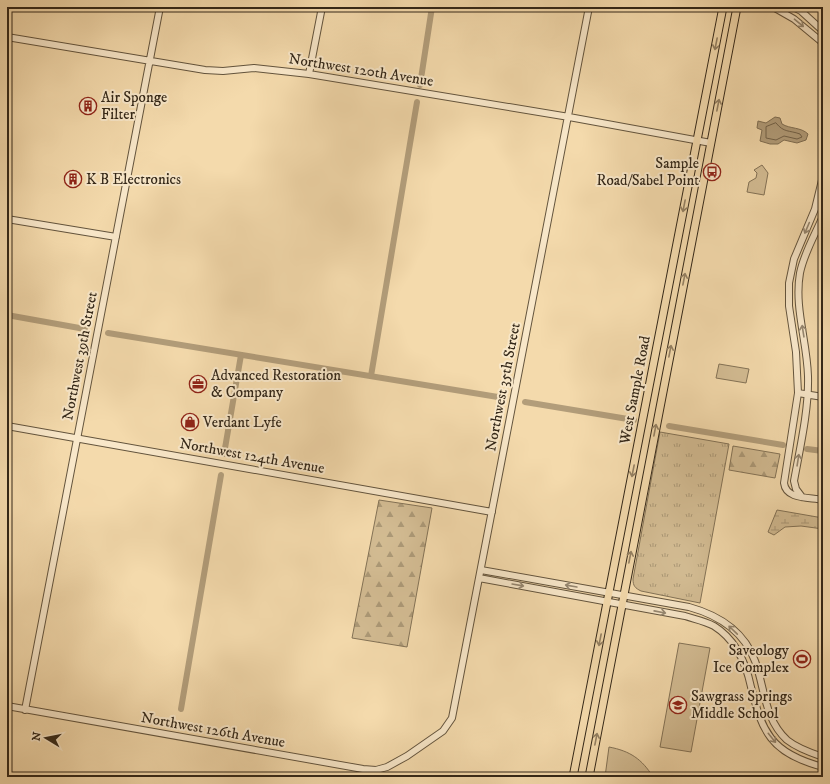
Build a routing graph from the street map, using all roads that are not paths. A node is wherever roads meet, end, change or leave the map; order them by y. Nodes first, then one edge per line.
1 (160, 7) edge
2 (322, 7) edge
3 (589, 7) edge
4 (723, 7) edge
5 (737, 7) edge
6 (773, 7) edge
7 (793, 7) edge
8 (823, 31) edge
9 (7, 37) edge
10 (823, 44) edge
11 (150, 61) junction
12 (309, 74) junction
13 (569, 117) junction
14 (697, 140) junction
15 (711, 143) junction
16 (823, 176) edge
17 (821, 192) edge
18 (823, 216) edge
19 (7, 219) edge
20 (116, 237) junction
21 (790, 273) junction
22 (800, 275) junction
23 (798, 393) junction
24 (808, 395) junction
25 (823, 397) edge
26 (7, 426) edge
27 (77, 438) junction
28 (802, 497) junction
29 (823, 500) edge
30 (492, 512) junction
31 (481, 570) junction
32 (479, 578) junction
33 (609, 593) junction
34 (623, 596) junction
35 (607, 601) junction
36 (622, 604) junction
37 (7, 706) edge
38 (25, 710) junction
39 (795, 745) junction
40 (410, 753) joint
41 (790, 755) junction
42 (823, 757) edge
43 (823, 767) edge
44 (573, 777) edge
45 (589, 777) edge

1 - 11 street, Northwest 39th Street
2 - 12 street
3 - 13 street, Northwest 35th Street
4 -> 14 main road, West Sample Road
15 -> 5 main road, West Sample Road
6 -> 10 street
7 - 8 street
9 - 11 street, Northwest 120th Avenue
11 - 12 street, Northwest 120th Avenue
11 - 20 street, Northwest 39th Street
12 - 13 street, Northwest 120th Avenue
13 - 14 street, Northwest 120th Avenue
13 - 30 street, Northwest 35th Street
14 - 15 street, Northwest 120th Avenue
14 -> 33 main road, West Sample Road
34 -> 15 main road, West Sample Road
16 - 17 street
17 -> 21 street
18 - 22 street
19 - 20 street
20 - 27 street, Northwest 39th Street
21 - 22 street
21 - 23 street
24 -> 22 street
23 - 24 street
23 - 28 street
24 - 25 street
28 -> 24 street
26 - 27 street, Northwest 124th Avenue
27 - 30 street, Northwest 124th Avenue
27 - 38 street, Northwest 39th Street
28 - 29 street
30 - 31 street, Northwest 35th Street
31 - 32 street, Northwest 35th Street
33 -> 31 street
32 -> 35 street
32 - 40 street, Northwest 35th Street
33 - 34 street
33 - 35 main road, West Sample Road
34 - 36 main road, West Sample Road
39 -> 34 street
35 - 36 street
35 -> 44 main road, West Sample Road
36 -> 41 street
45 -> 36 main road, West Sample Road
37 - 38 street, Northwest 126th Avenue
38 - 40 street, Northwest 126th Avenue
39 - 41 street
39 - 42 street
41 - 43 street

